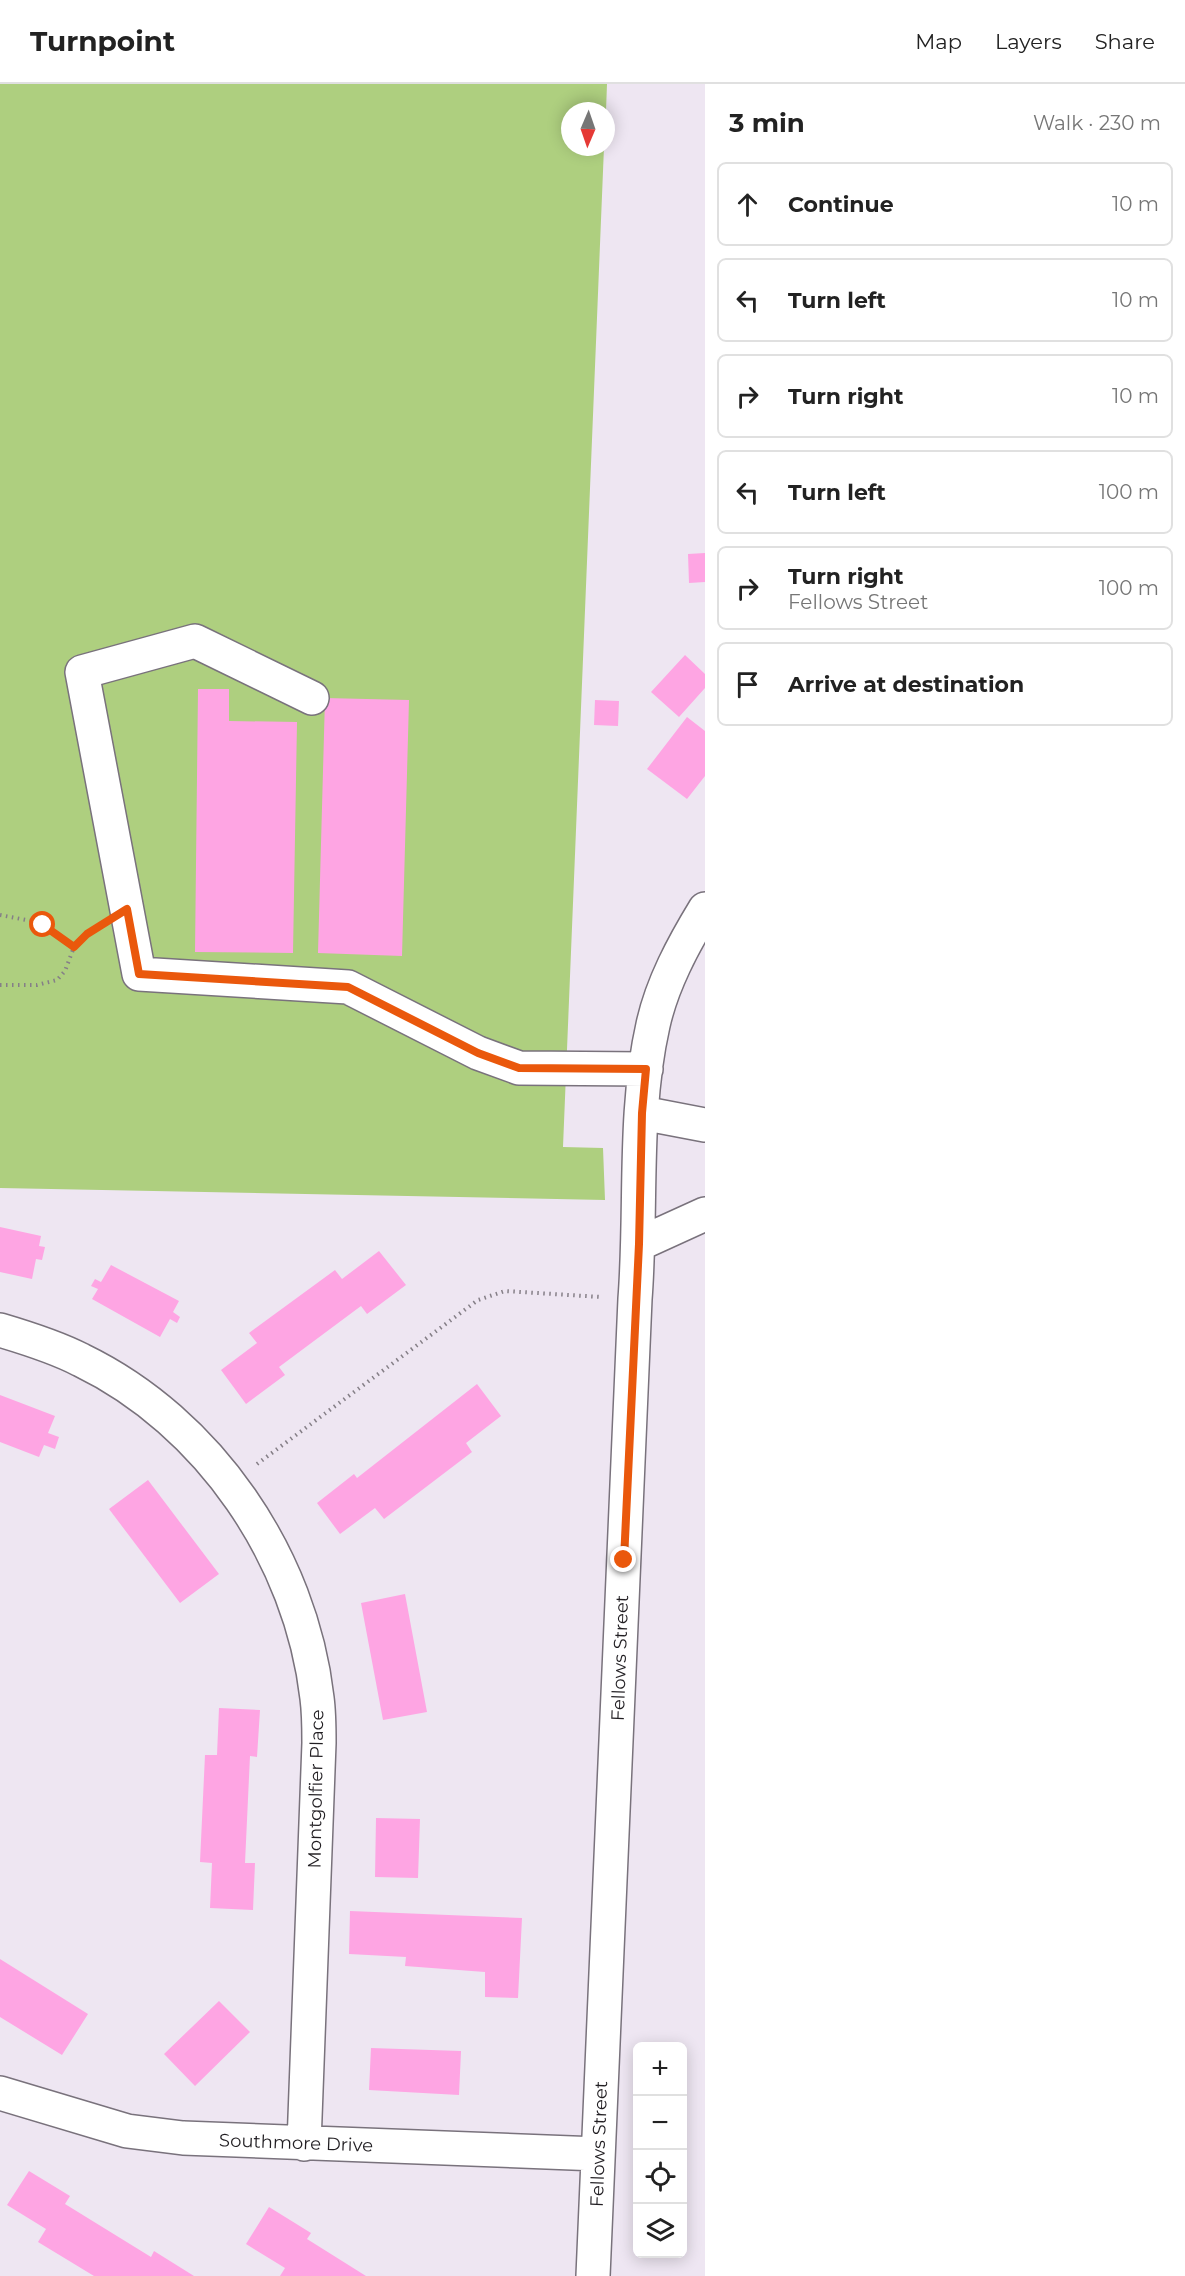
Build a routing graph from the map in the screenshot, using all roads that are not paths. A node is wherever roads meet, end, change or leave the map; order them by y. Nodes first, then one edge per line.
1 (312, 698) dead end
2 (705, 909) edge
3 (646, 1069) junction
4 (642, 1113) junction
5 (705, 1125) edge
6 (705, 1214) edge
7 (639, 1244) junction
8 (0, 1330) edge
9 (0, 2093) edge
10 (304, 2144) junction
11 (598, 2154) junction
12 (593, 2276) edge

1 - 3 street
2 - 3 street, Fellows Street
3 - 4 street, Fellows Street
4 - 5 street
4 - 7 street, Fellows Street
6 - 7 street
7 - 11 street, Fellows Street
8 - 10 street, Montgolfier Place
9 - 10 street, Southmore Drive
10 - 11 street, Southmore Drive
11 - 12 street, Fellows Street

